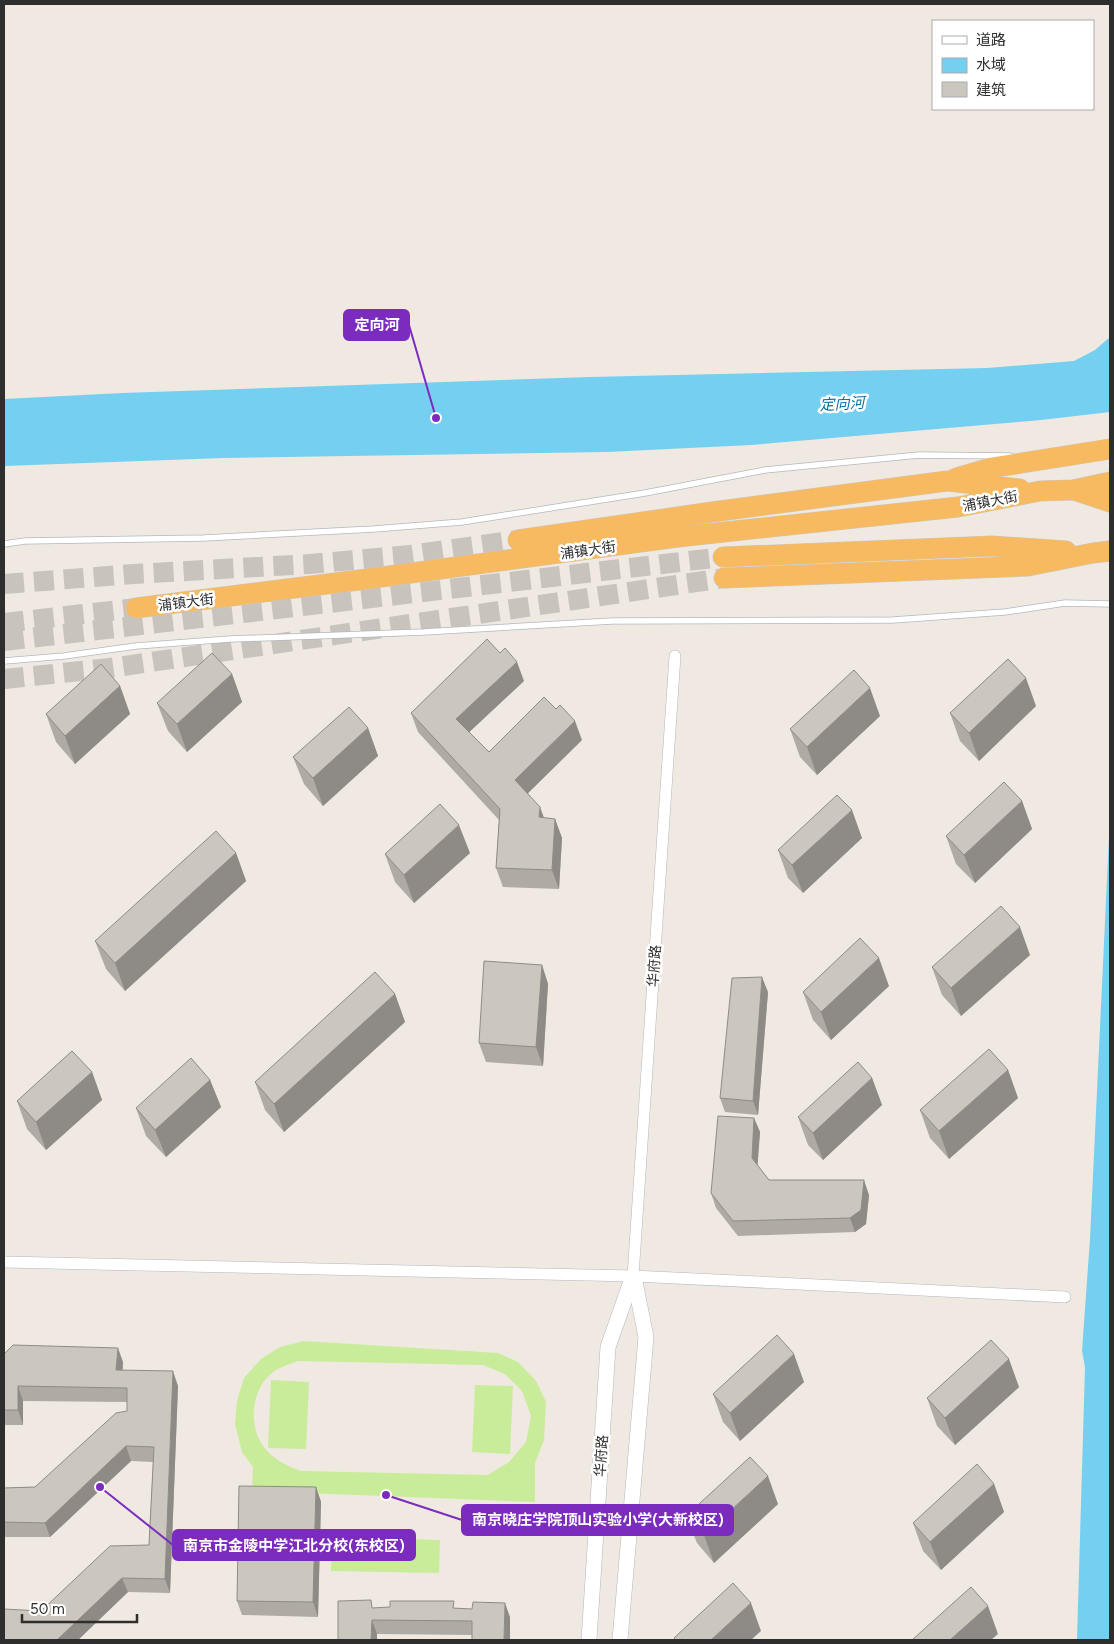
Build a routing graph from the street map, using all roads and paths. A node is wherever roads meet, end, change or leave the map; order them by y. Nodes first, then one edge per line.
1 (1110, 449) edge
2 (1012, 456) dead end
3 (1022, 456) dead end
4 (1059, 457) junction
5 (947, 481) junction
6 (1110, 482) edge
7 (1073, 490) junction
8 (1040, 491) junction
9 (1110, 502) edge
10 (518, 540) tunnel mouth
11 (4, 544) edge
12 (1102, 552) edge
13 (723, 557) tunnel mouth
14 (724, 578) tunnel mouth
15 (1108, 604) edge
16 (136, 608) tunnel mouth
17 (674, 656) dead end
18 (4, 661) edge
19 (4, 1262) edge
20 (633, 1276) junction
21 (1065, 1297) dead end
22 (589, 1640) edge
23 (620, 1640) edge

1 - 4 highway
2 - 11 lane
3 - 4 lane
4 - 5 highway
5 - 8 highway, 浦镇大街
5 - 10 highway, 浦镇大街
6 - 7 highway, 浦镇大街
7 - 8 highway, 浦镇大街
7 - 9 highway
8 - 16 highway, 浦镇大街
12 - 13 highway
12 - 14 highway
15 - 18 lane
17 - 20 street, 华府路
19 - 20 street
20 - 21 street
20 - 22 street, 华府路
20 - 23 street, 华府路

